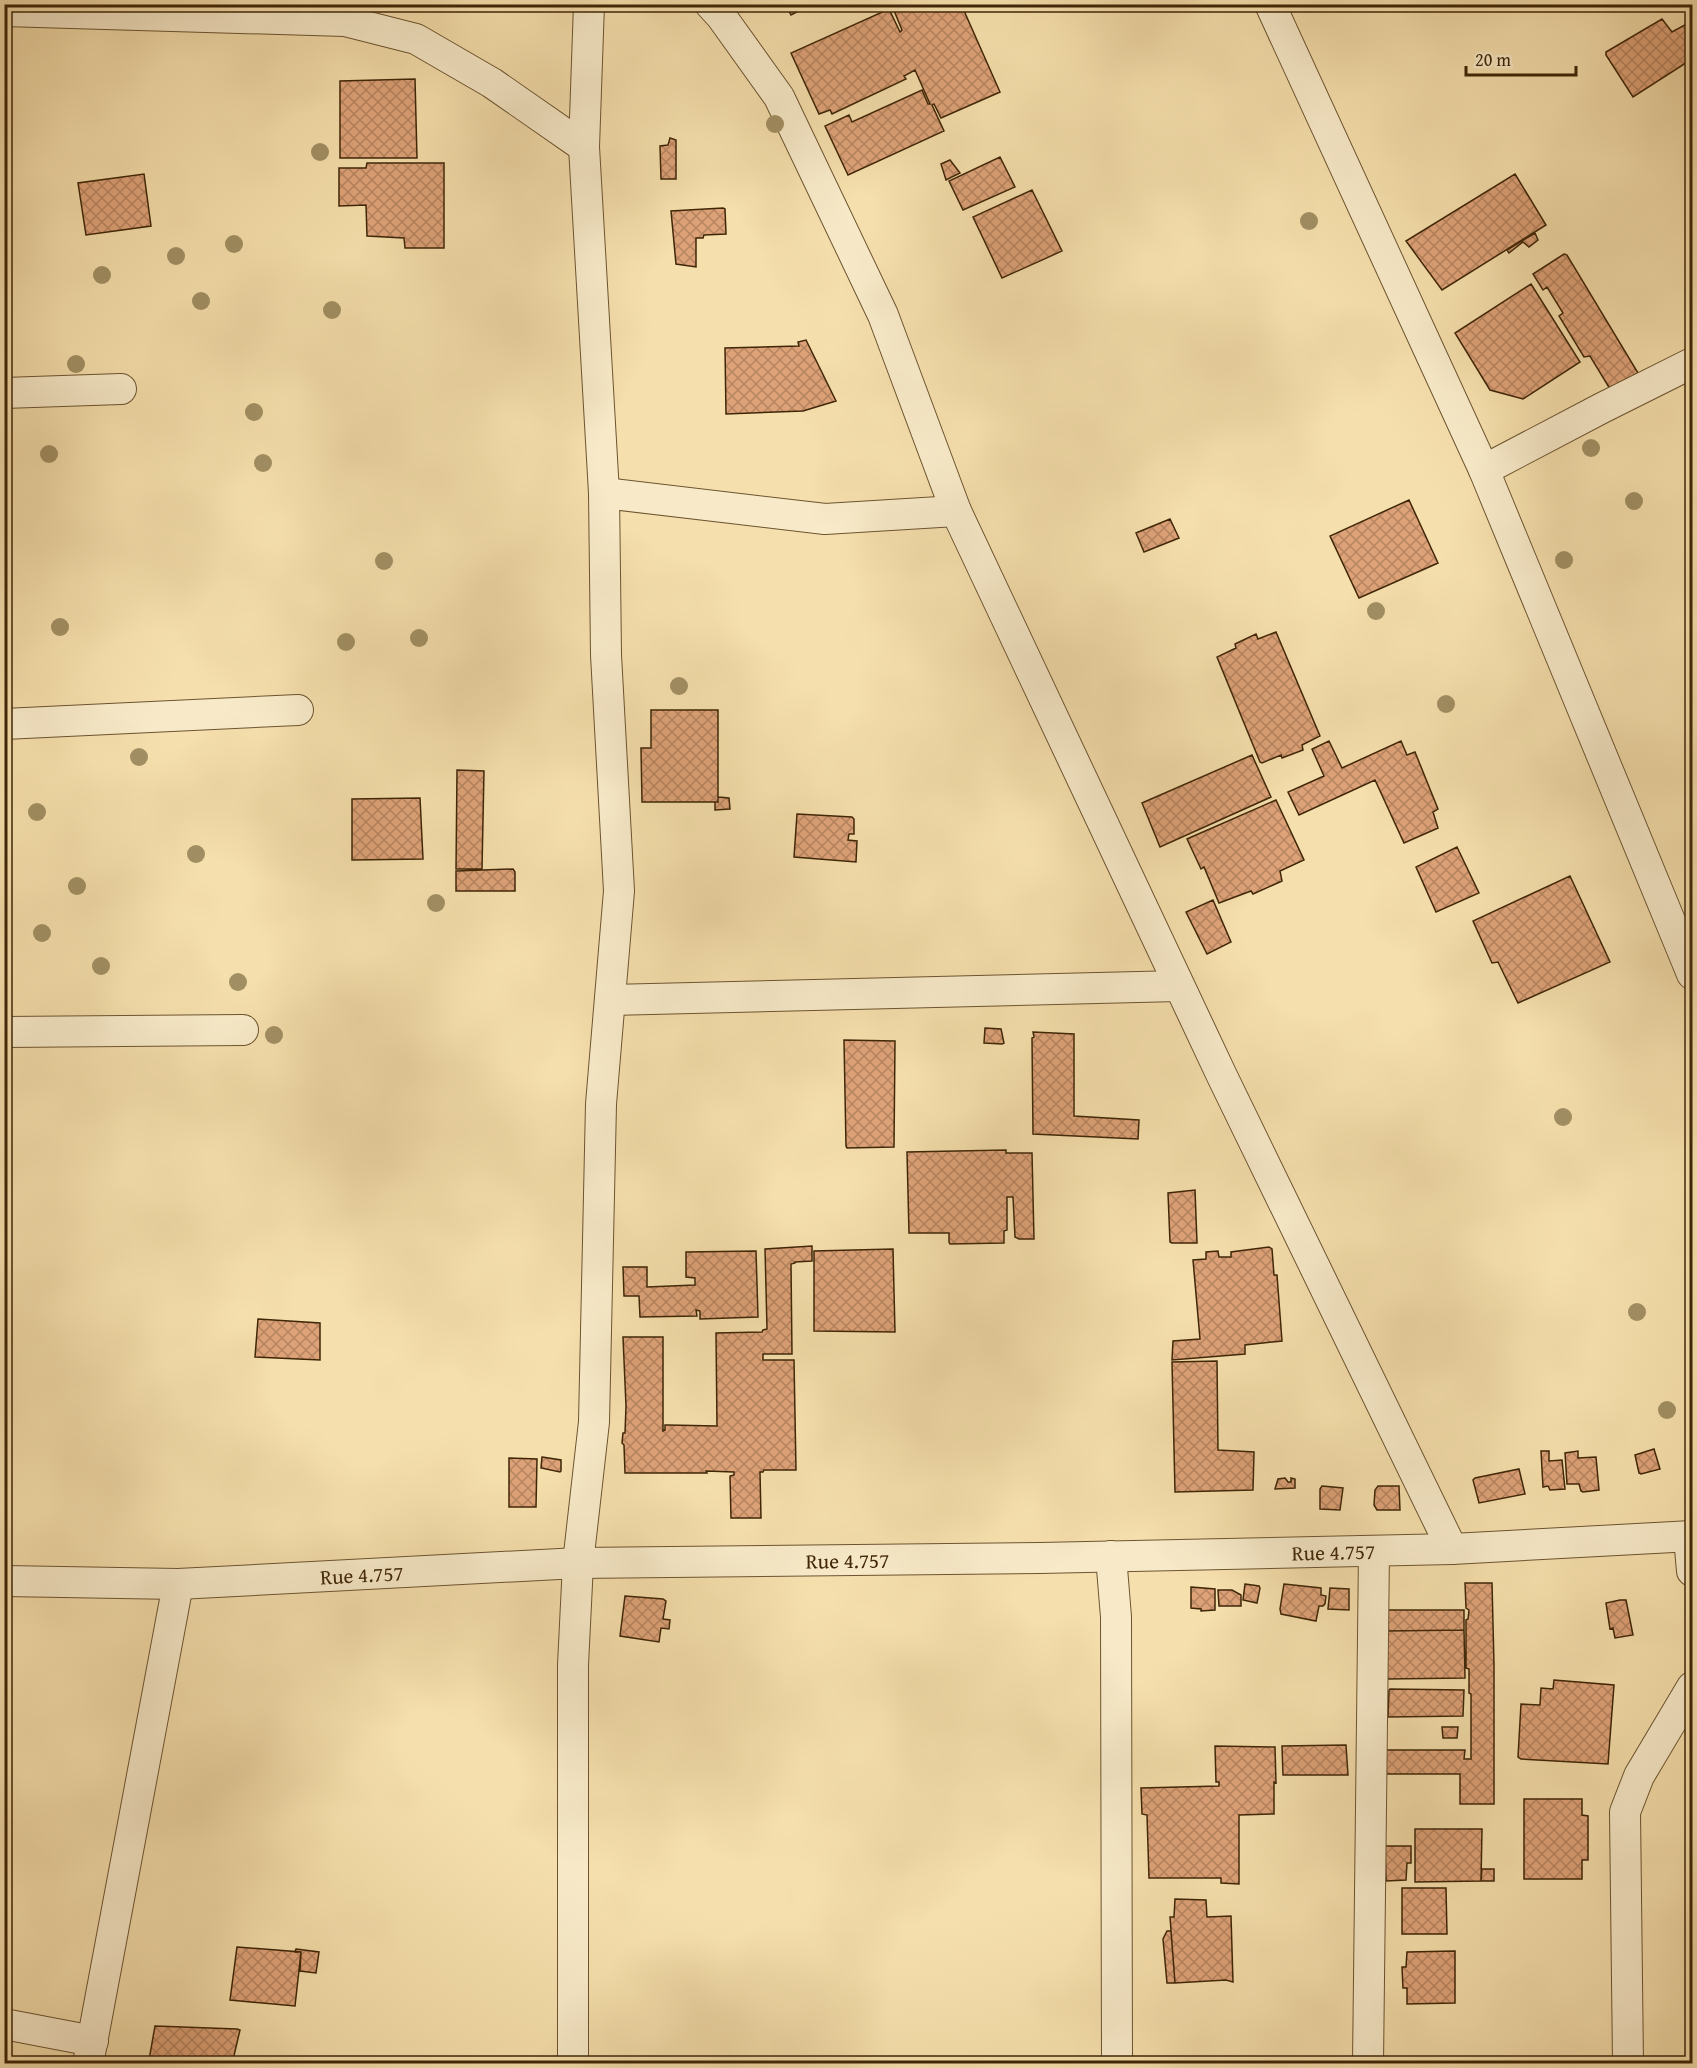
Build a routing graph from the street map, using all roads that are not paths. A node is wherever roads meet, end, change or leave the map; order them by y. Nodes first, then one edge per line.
1 (589, 4) edge
2 (710, 4) edge
3 (1280, 8) edge
4 (4, 11) edge
5 (584, 147) junction
6 (1692, 363) edge
7 (121, 389) dead end
8 (4, 393) edge
9 (1484, 470) junction
10 (604, 493) junction
11 (956, 511) junction
12 (298, 710) dead end
13 (4, 724) edge
14 (1686, 939) edge
15 (1692, 974) edge
16 (1179, 986) junction
17 (610, 1000) junction
18 (243, 1030) dead end
19 (4, 1032) edge
20 (1690, 1536) edge
21 (1452, 1549) junction
22 (1374, 1551) junction
23 (1111, 1556) junction
24 (578, 1563) junction
25 (1692, 1571) edge
26 (4, 1581) edge
27 (178, 1584) junction
28 (1692, 1687) edge
29 (4, 2024) edge
30 (90, 2052) edge
31 (573, 2064) edge
32 (1117, 2064) edge
33 (1368, 2064) edge
34 (1628, 2064) edge

1 - 5 street
2 - 11 street
3 - 9 street
4 - 5 street
5 - 10 street
6 - 9 street
7 - 8 street
9 - 14 street
10 - 11 street
10 - 17 street
11 - 16 street
12 - 13 street
14 - 15 street
16 - 17 street
16 - 21 street
17 - 24 street
18 - 19 street
20 - 21 street, Rue 4.757
20 - 25 street
21 - 22 street, Rue 4.757
22 - 23 street, Rue 4.757
22 - 33 street
23 - 24 street, Rue 4.757
23 - 32 street
24 - 27 street, Rue 4.757
24 - 31 street
26 - 27 street, Rue 4.757
27 - 30 street
28 - 34 street
29 - 30 street

